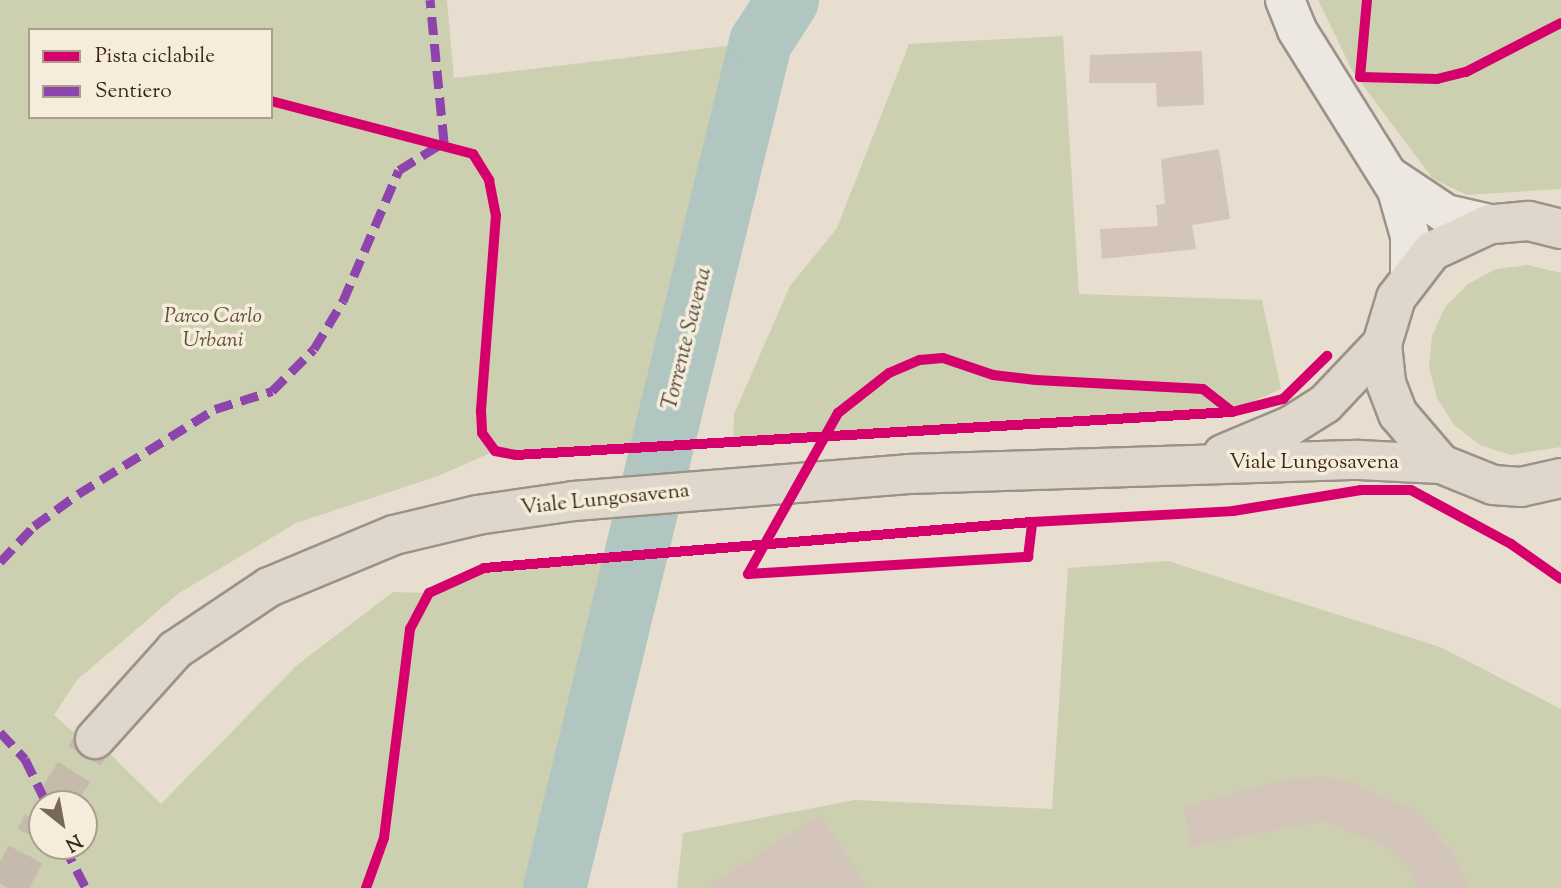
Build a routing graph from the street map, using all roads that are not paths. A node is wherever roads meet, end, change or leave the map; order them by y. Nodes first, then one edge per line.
1 (1285, 0) edge
2 (1388, 175) junction
3 (1490, 223) junction
4 (1561, 229) edge
5 (1410, 275) junction
6 (1382, 344) junction
7 (1187, 464) junction
8 (1441, 464) junction
9 (1557, 483) edge
10 (95, 739) tunnel mouth

1 - 2 street
2 - 3 street
2 - 5 street
3 - 4 main road
3 - 5 main road
5 - 6 main road
6 - 7 main road, Viale Lungosavena
6 - 8 main road
7 - 8 main road, Viale Lungosavena
7 - 10 main road, Viale Lungosavena
8 - 9 main road

